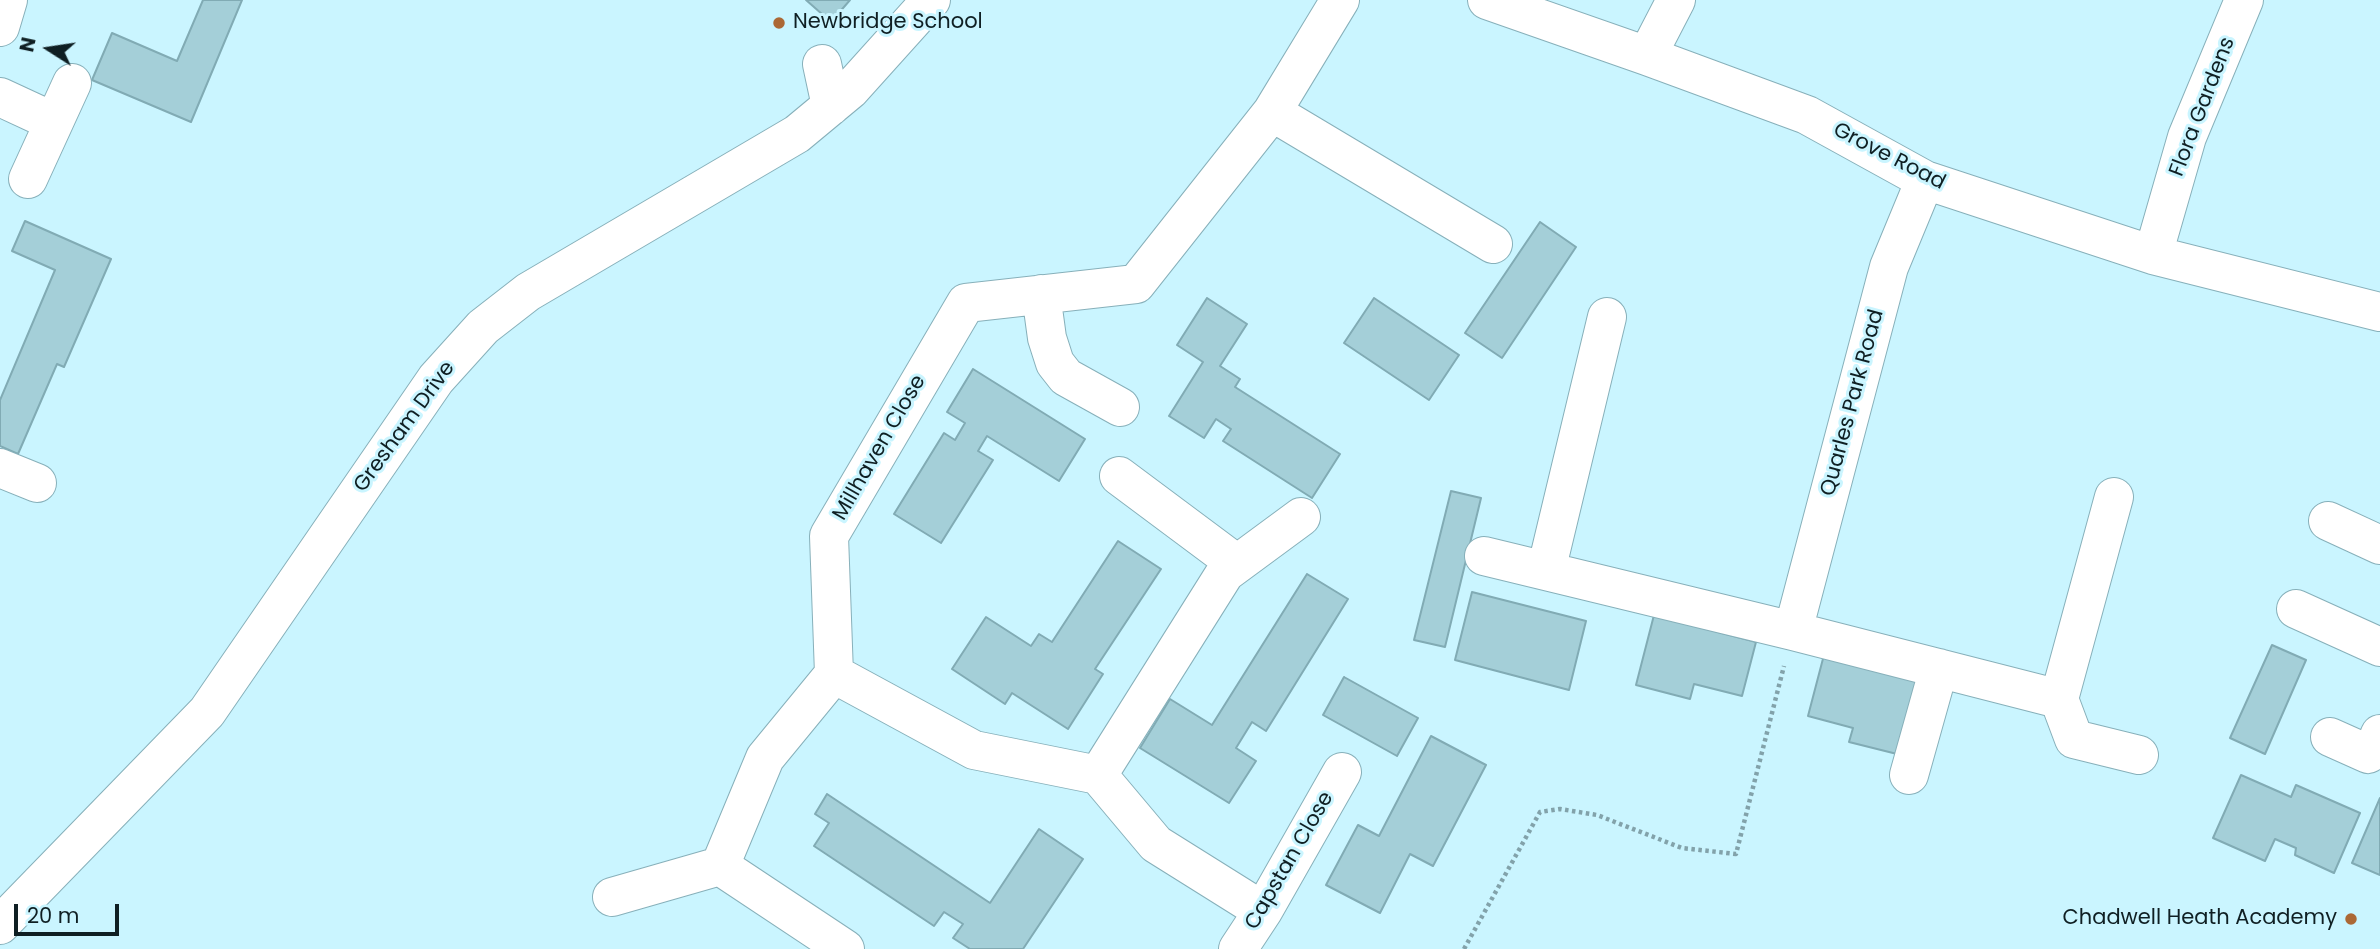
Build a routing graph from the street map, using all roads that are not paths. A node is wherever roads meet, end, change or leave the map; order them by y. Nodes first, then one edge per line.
1 (8, 0) edge
2 (931, 0) edge
3 (1340, 0) edge
4 (1487, 0) edge
5 (1676, 0) edge
6 (2244, 0) edge
7 (0, 27) edge
8 (1647, 55) junction
9 (822, 64) dead end
10 (72, 83) dead end
11 (0, 97) edge
12 (831, 106) junction
13 (1272, 111) junction
14 (54, 122) junction
15 (28, 179) dead end
16 (1926, 180) junction
17 (1493, 244) dead end
18 (2153, 255) junction
19 (1041, 294) junction
20 (2380, 312) edge
21 (1607, 317) dead end
22 (1120, 407) dead end
23 (0, 468) edge
24 (1119, 476) dead end
25 (37, 484) dead end
26 (2114, 496) dead end
27 (1301, 517) dead end
28 (2328, 521) dead end
29 (2380, 545) edge
30 (1485, 556) dead end
31 (1237, 564) junction
32 (1546, 571) junction
33 (2296, 609) dead end
34 (1793, 631) junction
35 (2380, 646) edge
36 (1939, 668) junction
37 (834, 674) junction
38 (2059, 699) junction
39 (2380, 734) edge
40 (2330, 737) dead end
41 (2139, 755) dead end
42 (1342, 772) dead end
43 (1098, 775) junction
44 (1909, 775) dead end
45 (720, 866) junction
46 (612, 897) dead end
47 (1263, 911) junction
48 (0, 925) edge
49 (845, 949) edge
50 (1238, 949) edge

1 - 7 street
2 - 12 street, Gresham Drive
3 - 13 street, Millhaven Close
4 - 8 street, Grove Road
5 - 8 street
6 - 18 street, Flora Gardens
8 - 16 street, Grove Road
9 - 12 street
10 - 14 street
11 - 14 street
12 - 48 street, Gresham Drive
13 - 17 street
13 - 19 street, Millhaven Close
14 - 15 street
16 - 18 street, Grove Road
16 - 34 street, Quarles Park Road
18 - 20 street, Grove Road
19 - 22 street
19 - 37 street, Millhaven Close
21 - 32 street
23 - 25 street
24 - 31 street
26 - 38 street
27 - 31 street
28 - 29 street
30 - 32 street
31 - 43 street
32 - 34 street
33 - 35 street
34 - 36 street
36 - 38 street
36 - 44 street
37 - 43 street
37 - 45 street
38 - 41 street
39 - 40 street
42 - 47 street, Capstan Close
43 - 47 street
45 - 46 street
45 - 49 street
47 - 50 street, Capstan Close

